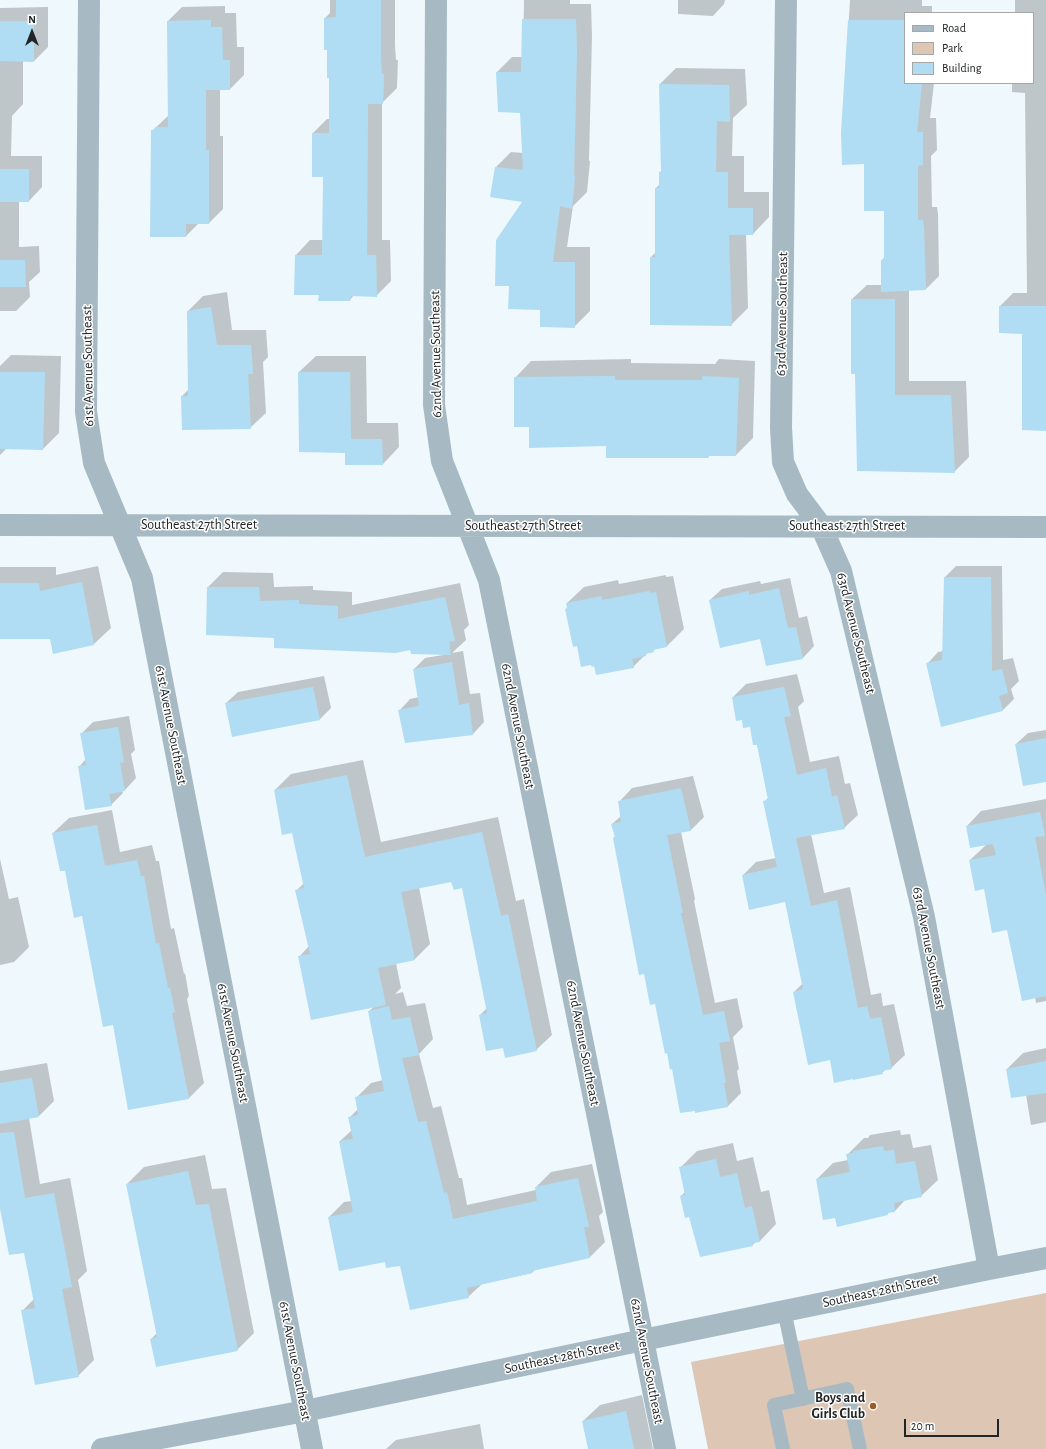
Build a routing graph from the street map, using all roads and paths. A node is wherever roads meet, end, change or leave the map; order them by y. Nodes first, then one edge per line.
1 (89, 0) edge
2 (436, 0) edge
3 (786, 0) edge
4 (0, 525) edge
5 (119, 525) junction
6 (467, 526) junction
7 (821, 526) junction
8 (1046, 527) edge
9 (1046, 1258) edge
10 (989, 1269) junction
11 (784, 1310) junction
12 (643, 1340) junction
13 (803, 1399) junction
14 (305, 1412) junction
15 (102, 1449) edge
16 (312, 1449) edge
17 (665, 1449) edge
18 (784, 1449) edge
19 (860, 1449) edge

1 - 5 street, 61st Avenue Southeast
2 - 6 street, 62nd Avenue Southeast
3 - 7 street, 63rd Avenue Southeast
4 - 5 street, Southeast 27th Street
5 - 6 street, Southeast 27th Street
5 - 14 street, 61st Avenue Southeast
6 - 7 street, Southeast 27th Street
6 - 12 street, 62nd Avenue Southeast
7 - 8 street, Southeast 27th Street
7 - 10 street, 63rd Avenue Southeast
9 - 10 street, Southeast 28th Street
10 - 11 street, Southeast 28th Street
11 - 12 street, Southeast 28th Street
11 - 13 lane
12 - 14 street, Southeast 28th Street
12 - 17 street, 62nd Avenue Southeast
13 - 18 lane
13 - 19 lane
14 - 15 street, Southeast 28th Street
14 - 16 street, 61st Avenue Southeast

